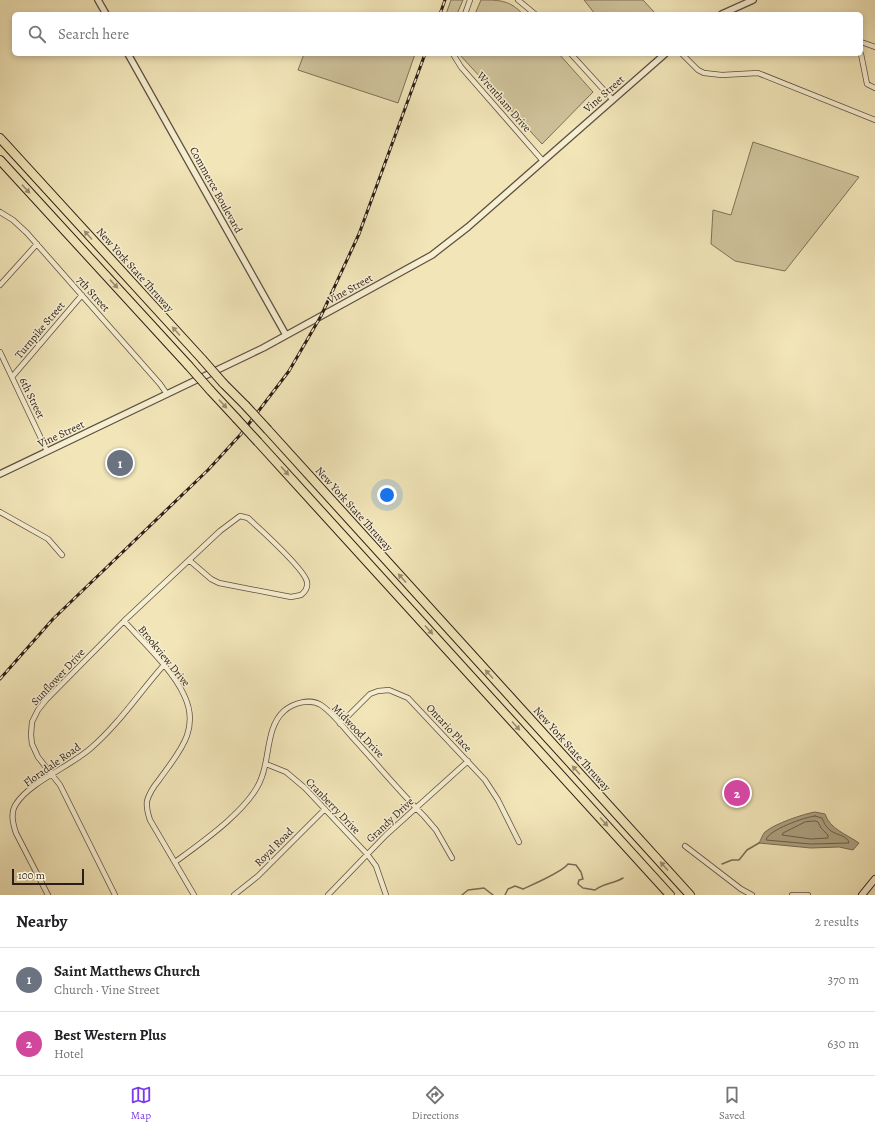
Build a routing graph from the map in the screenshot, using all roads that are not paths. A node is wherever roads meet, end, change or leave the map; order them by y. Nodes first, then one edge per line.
1 (98, 0) edge
2 (470, 0) edge
3 (518, 0) edge
4 (750, 1) edge
5 (105, 12) edge
6 (466, 12) edge
7 (533, 12) edge
8 (726, 12) edge
9 (863, 43) edge
10 (875, 47) edge
11 (129, 56) edge
12 (454, 56) edge
13 (573, 56) edge
14 (663, 56) edge
15 (684, 56) edge
16 (861, 56) edge
17 (875, 88) edge
18 (612, 99) junction
19 (875, 120) edge
20 (0, 138) edge
21 (0, 160) edge
22 (543, 161) junction
23 (0, 212) edge
24 (37, 244) junction
25 (0, 285) edge
26 (82, 295) junction
27 (286, 335) junction
28 (0, 352) edge
29 (12, 377) junction
30 (167, 394) junction
31 (47, 451) junction
32 (0, 474) edge
33 (0, 512) edge
34 (62, 556) dead end
35 (189, 560) junction
36 (124, 621) junction
37 (163, 666) junction
38 (340, 724) junction
39 (468, 761) junction
40 (266, 764) junction
41 (52, 775) junction
42 (416, 808) junction
43 (325, 810) junction
44 (519, 842) dead end
45 (685, 846) dead end
46 (367, 854) junction
47 (452, 858) dead end
48 (175, 862) junction
49 (875, 879) edge
50 (48, 895) edge
51 (115, 895) edge
52 (194, 895) edge
53 (234, 895) edge
54 (328, 895) edge
55 (386, 895) edge
56 (670, 895) edge
57 (690, 895) edge
58 (752, 895) edge
59 (792, 895) edge
60 (808, 895) edge
61 (862, 895) edge

1 - 5 street
2 - 6 street
3 - 7 street
4 - 8 street
9 - 10 street
11 - 27 street, Commerce Boulevard
12 - 22 street, Wrentham Drive
13 - 18 street
14 - 18 street, Vine Street
15 - 19 street
16 - 17 street
18 - 22 street, Vine Street
57 -> 20 highway, New York State Thruway, bridge
21 -> 56 highway, bridge
22 - 27 street, Vine Street
23 - 24 street, 7th Street
24 - 25 street
24 - 26 street, 7th Street
26 - 29 street, Turnpike Street
26 - 30 street, 7th Street
27 - 30 street, Vine Street
28 - 29 street, 6th Street
29 - 31 street, 6th Street
30 - 31 street, Vine Street
31 - 32 street, Vine Street
33 - 34 street
35 - 35 street, Sunflower Drive
35 - 36 street, Sunflower Drive
36 - 37 street, Brookview Drive
36 - 41 street, Sunflower Drive
37 - 41 street, Floradale Road
37 - 48 street, Brookview Drive
38 - 39 street, Ontario Place
38 - 40 street, Midwood Drive
38 - 42 street, Midwood Drive
39 - 42 street, Grandy Drive
39 - 44 street, Ontario Place
40 - 43 street, Cranberry Drive
40 - 48 street, Midwood Drive
41 - 50 street, Floradale Road
41 - 51 street, Sunflower Drive
42 - 46 street, Grandy Drive
42 - 47 street, Midwood Drive
43 - 46 street, Cranberry Drive
43 - 53 street, Royal Road
45 - 58 street
46 - 54 street, Grandy Drive
46 - 55 street, Cranberry Drive
48 - 52 street, Brookview Drive
49 - 61 main road
59 - 60 street

